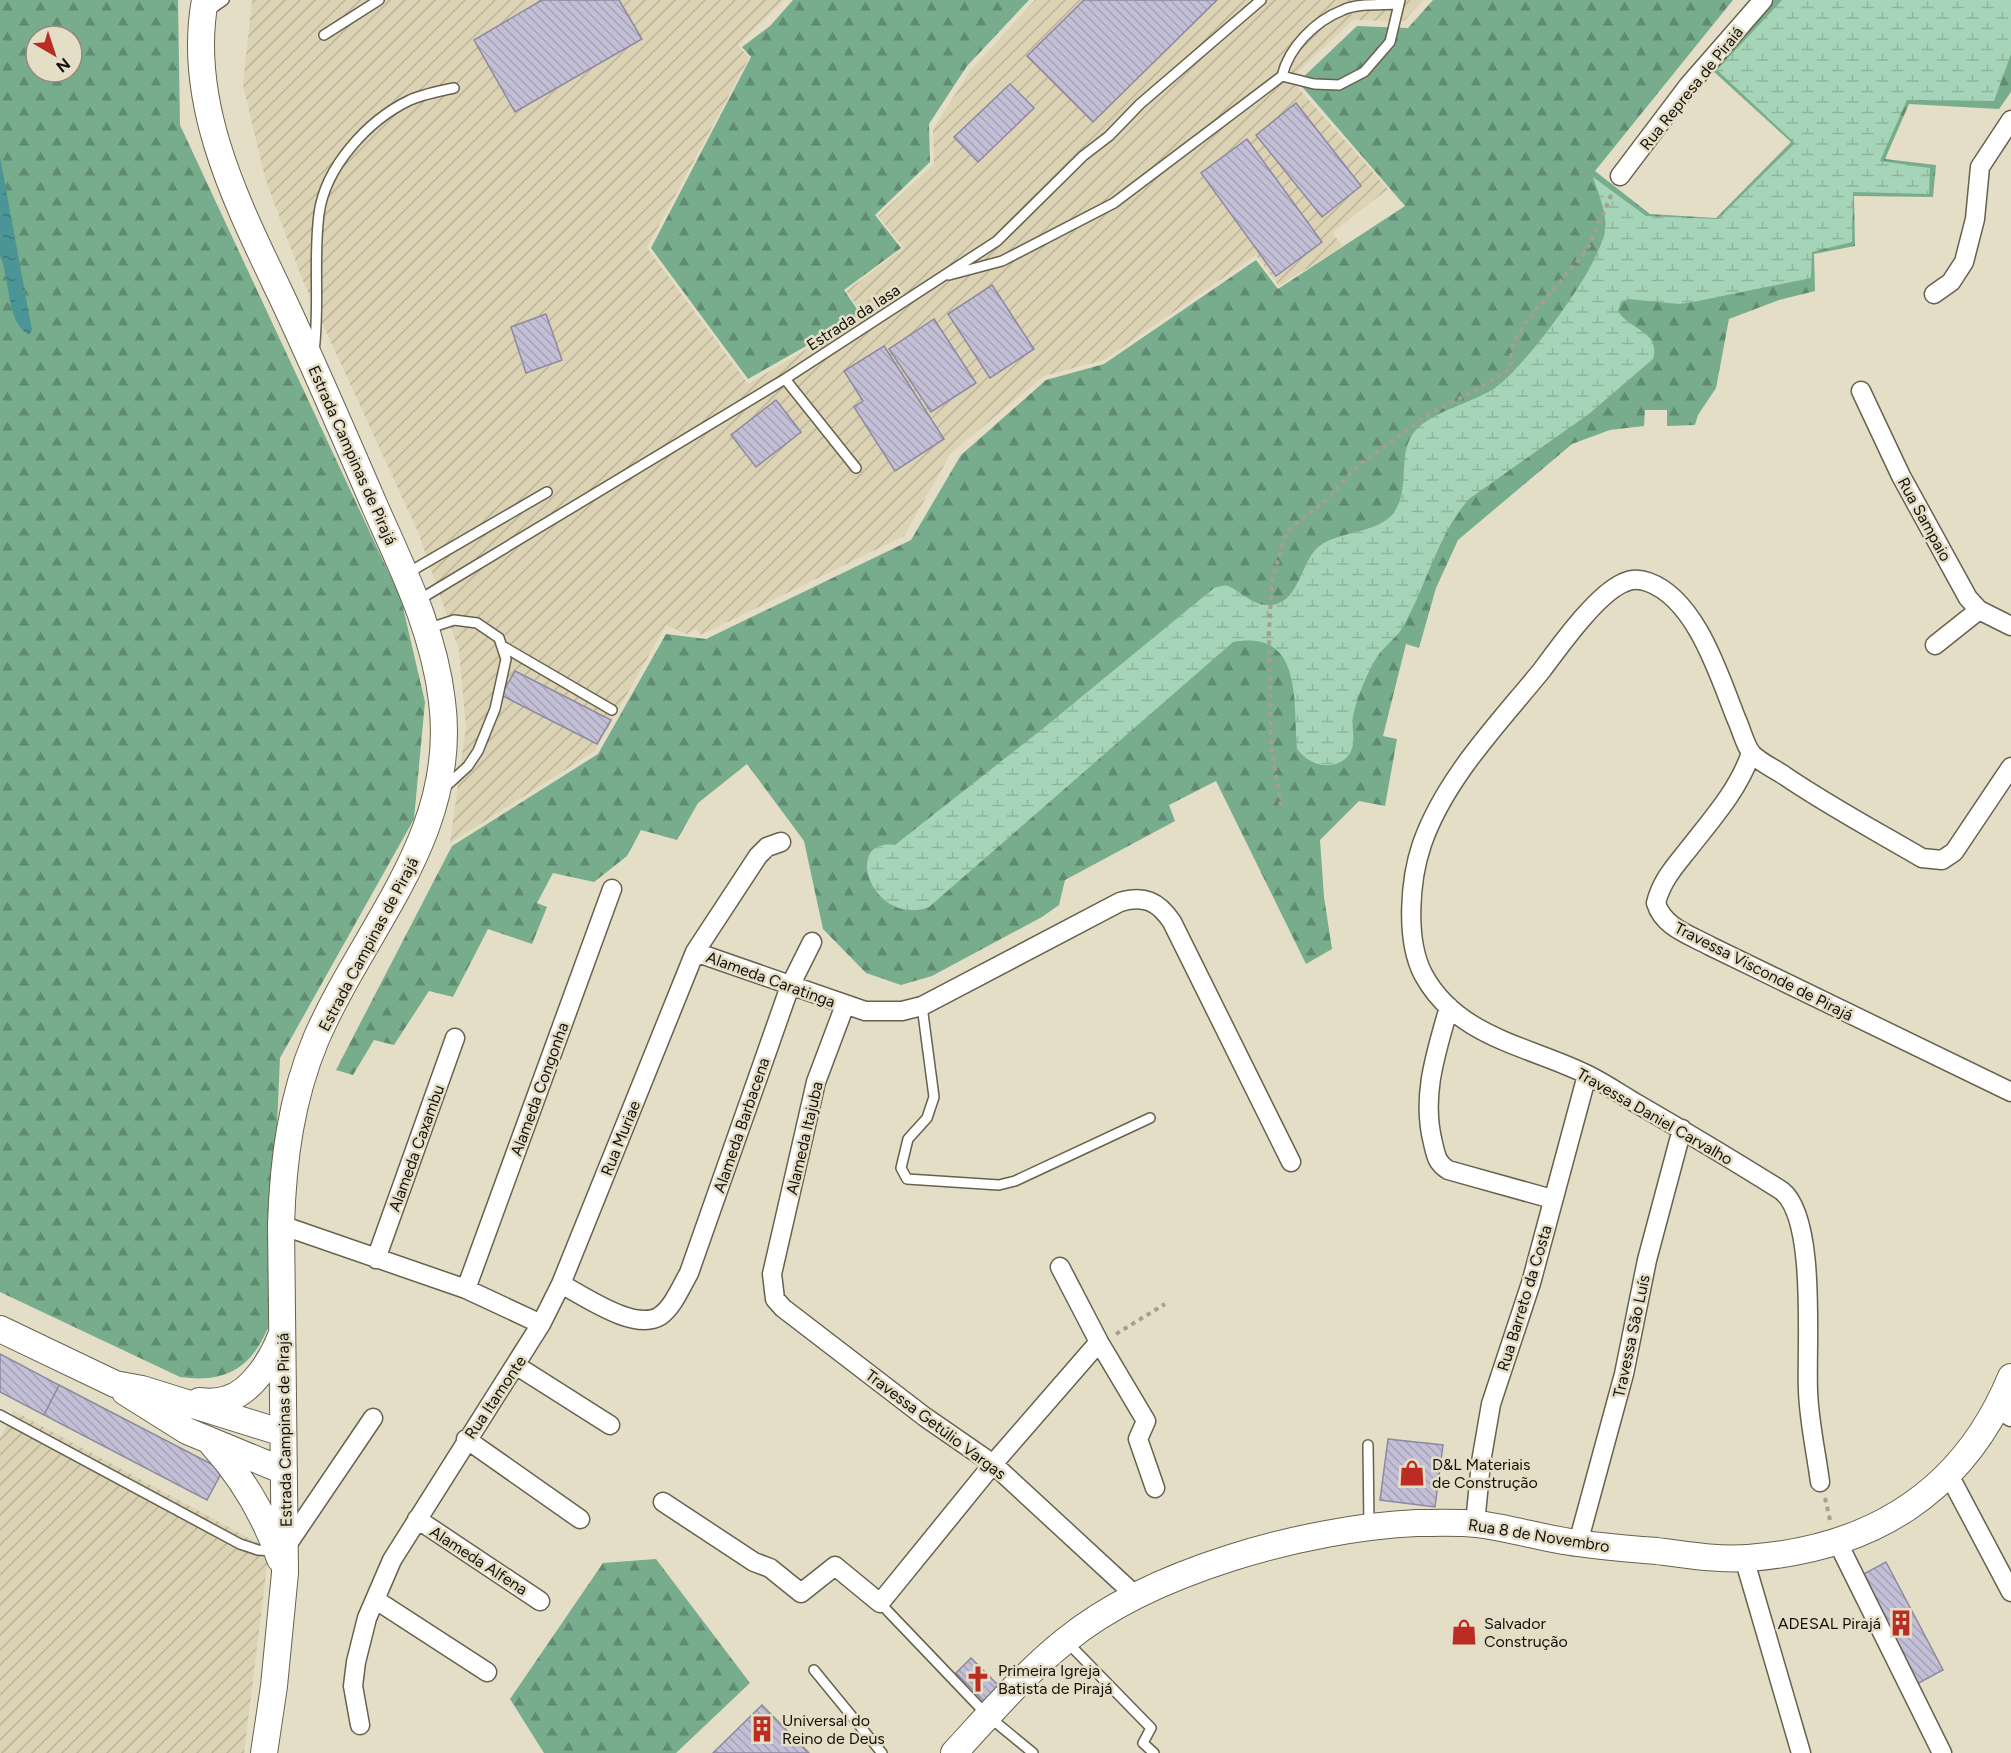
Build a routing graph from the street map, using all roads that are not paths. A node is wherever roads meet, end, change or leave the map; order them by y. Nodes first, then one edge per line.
1 (224, 0) edge
2 (379, 0) edge
3 (1261, 0) edge
4 (1762, 0) edge
5 (1399, 2) edge
6 (203, 7) edge
7 (324, 35) dead end
8 (1282, 76) junction
9 (454, 88) dead end
10 (2011, 120) edge
11 (1620, 176) road end
12 (941, 277) junction
13 (1934, 294) dead end
14 (313, 362) junction
15 (785, 379) junction
16 (1861, 391) dead end
17 (856, 468) dead end
18 (547, 492) dead end
19 (405, 575) junction
20 (417, 601) junction
21 (1979, 610) junction
22 (2011, 627) edge
23 (427, 629) junction
24 (1935, 645) dead end
25 (504, 647) junction
26 (612, 710) dead end
27 (1751, 753) junction
28 (2011, 767) edge
29 (436, 793) junction
30 (781, 842) dead end
31 (612, 889) dead end
32 (812, 942) dead end
33 (695, 952) junction
34 (790, 986) junction
35 (845, 1005) junction
36 (922, 1006) junction
37 (1449, 1007) junction
38 (455, 1038) dead end
39 (1587, 1075) junction
40 (2011, 1092) edge
41 (1150, 1118) dead end
42 (1682, 1129) junction
43 (1291, 1162) dead end
44 (1552, 1199) junction
45 (281, 1225) junction
46 (376, 1259) junction
47 (1060, 1267) dead end
48 (772, 1274) joint
49 (561, 1284) junction
50 (466, 1289) junction
51 (541, 1324) junction
52 (0, 1329) edge
53 (283, 1329) junction
54 (1099, 1342) junction
55 (517, 1366) junction
56 (2011, 1377) edge
57 (116, 1384) junction
58 (172, 1398) junction
59 (2005, 1413) edge
60 (0, 1415) edge
61 (373, 1418) dead end
62 (610, 1425) dead end
63 (284, 1433) junction
64 (466, 1439) junction
65 (210, 1442) junction
66 (1368, 1445) dead end
67 (993, 1464) junction
68 (284, 1471) junction
69 (1949, 1474) junction
70 (1820, 1482) road end
71 (1155, 1488) dead end
72 (663, 1502) dead end
73 (417, 1519) junction
74 (580, 1519) dead end
75 (1475, 1524) junction
76 (1369, 1528) junction
77 (1578, 1543) junction
78 (1838, 1543) junction
79 (283, 1557) junction
80 (1744, 1558) junction
81 (2011, 1592) edge
82 (1136, 1596) junction
83 (376, 1600) junction
84 (540, 1600) dead end
85 (880, 1603) junction
86 (1065, 1640) junction
87 (814, 1670) dead end
88 (487, 1672) dead end
89 (988, 1716) junction
90 (360, 1725) dead end
91 (264, 1753) edge
92 (882, 1753) edge
93 (954, 1753) edge
94 (1033, 1753) edge
95 (1154, 1753) edge
96 (1801, 1753) edge
97 (1942, 1753) edge

1 - 6 lane
2 - 7 lane
3 - 12 lane, Estrada da Iasa
4 - 11 street, Rua Represa de Piraiá
5 - 8 lane
5 - 8 lane
6 - 14 main road, Estrada Campinas de Pirajá
8 - 12 lane
9 - 14 lane
10 - 13 street
12 - 15 lane, Estrada da Iasa
14 - 19 main road, Estrada Campinas de Pirajá
15 - 17 lane
15 - 20 lane, Estrada da Iasa
16 - 21 street, Rua Sampaio
18 - 19 lane
19 - 20 main road, Estrada Campinas de Pirajá
20 - 23 main road, Estrada Campinas de Pirajá
21 - 22 street, Rua Sampaio
21 - 24 street
23 - 25 lane
23 - 29 main road, Estrada Campinas de Pirajá
25 - 26 lane
25 - 29 lane
27 - 28 street
27 - 37 street, Travessa Daniel Carvalho
27 - 40 street, Travessa Visconde de Pirajá
29 - 45 main road, Estrada Campinas de Pirajá
30 - 33 street, Alameda Caratinga
31 - 50 street, Alameda Congonha
32 - 34 street, Alameda Barbacena
33 - 34 street, Alameda Caratinga
33 - 49 street, Rua Muriae
34 - 35 street, Alameda Caratinga
34 - 49 street, Alameda Barbacena
35 - 36 street, Alameda Caratinga
35 - 48 street, Alameda Itajuba
36 - 41 lane
36 - 43 street, Alameda Caratinga
37 - 39 street, Travessa Daniel Carvalho
37 - 44 street
38 - 46 street, Alameda Caxambu
39 - 42 street, Travessa Daniel Carvalho
39 - 44 street, Rua Barreto da Costa
42 - 70 street, Travessa Daniel Carvalho
42 - 77 street, Travessa São Luís
44 - 75 street, Rua Barreto da Costa
45 - 46 street
45 - 53 main road, Estrada Campinas de Pirajá
46 - 50 street
47 - 54 street
48 - 67 street, Travessa Getúlio Vargas
49 - 51 street, Rua Muriae
50 - 51 street
51 - 55 street, Rua Itamonte
52 - 57 main road
53 - 58 main road
53 - 63 main road, Estrada Campinas de Pirajá
54 - 67 street
54 - 71 street
55 - 62 street
55 - 64 street, Rua Itamonte
56 - 59 main road, Rua 8 de Novembro
57 - 58 main road
57 - 65 main road
58 - 63 main road
59 - 69 main road, Rua 8 de Novembro
60 - 79 lane
61 - 79 street
63 - 68 main road, Estrada Campinas de Pirajá
64 - 73 street, Rua Itamonte
64 - 74 street
65 - 68 main road
65 - 79 main road
66 - 76 lane
67 - 82 street, Travessa Getúlio Vargas
67 - 85 street
68 - 79 main road, Estrada Campinas de Pirajá
69 - 78 main road, Rua 8 de Novembro
69 - 81 street
72 - 85 street
73 - 83 street, Rua Itamonte
73 - 84 street, Alameda Alfena
75 - 76 main road, Rua 8 de Novembro
75 - 77 main road, Rua 8 de Novembro
76 - 82 main road, Rua 8 de Novembro
77 - 80 main road, Rua 8 de Novembro
78 - 80 main road, Rua 8 de Novembro
78 - 97 street
79 - 91 main road, Estrada Campinas de Pirajá
80 - 96 street
82 - 86 main road, Rua 8 de Novembro
83 - 88 street
83 - 90 street, Rua Itamonte
85 - 89 lane
86 - 89 main road, Rua 8 de Novembro
86 - 95 lane
87 - 92 lane
89 - 93 main road, Rua 8 de Novembro
89 - 94 lane

